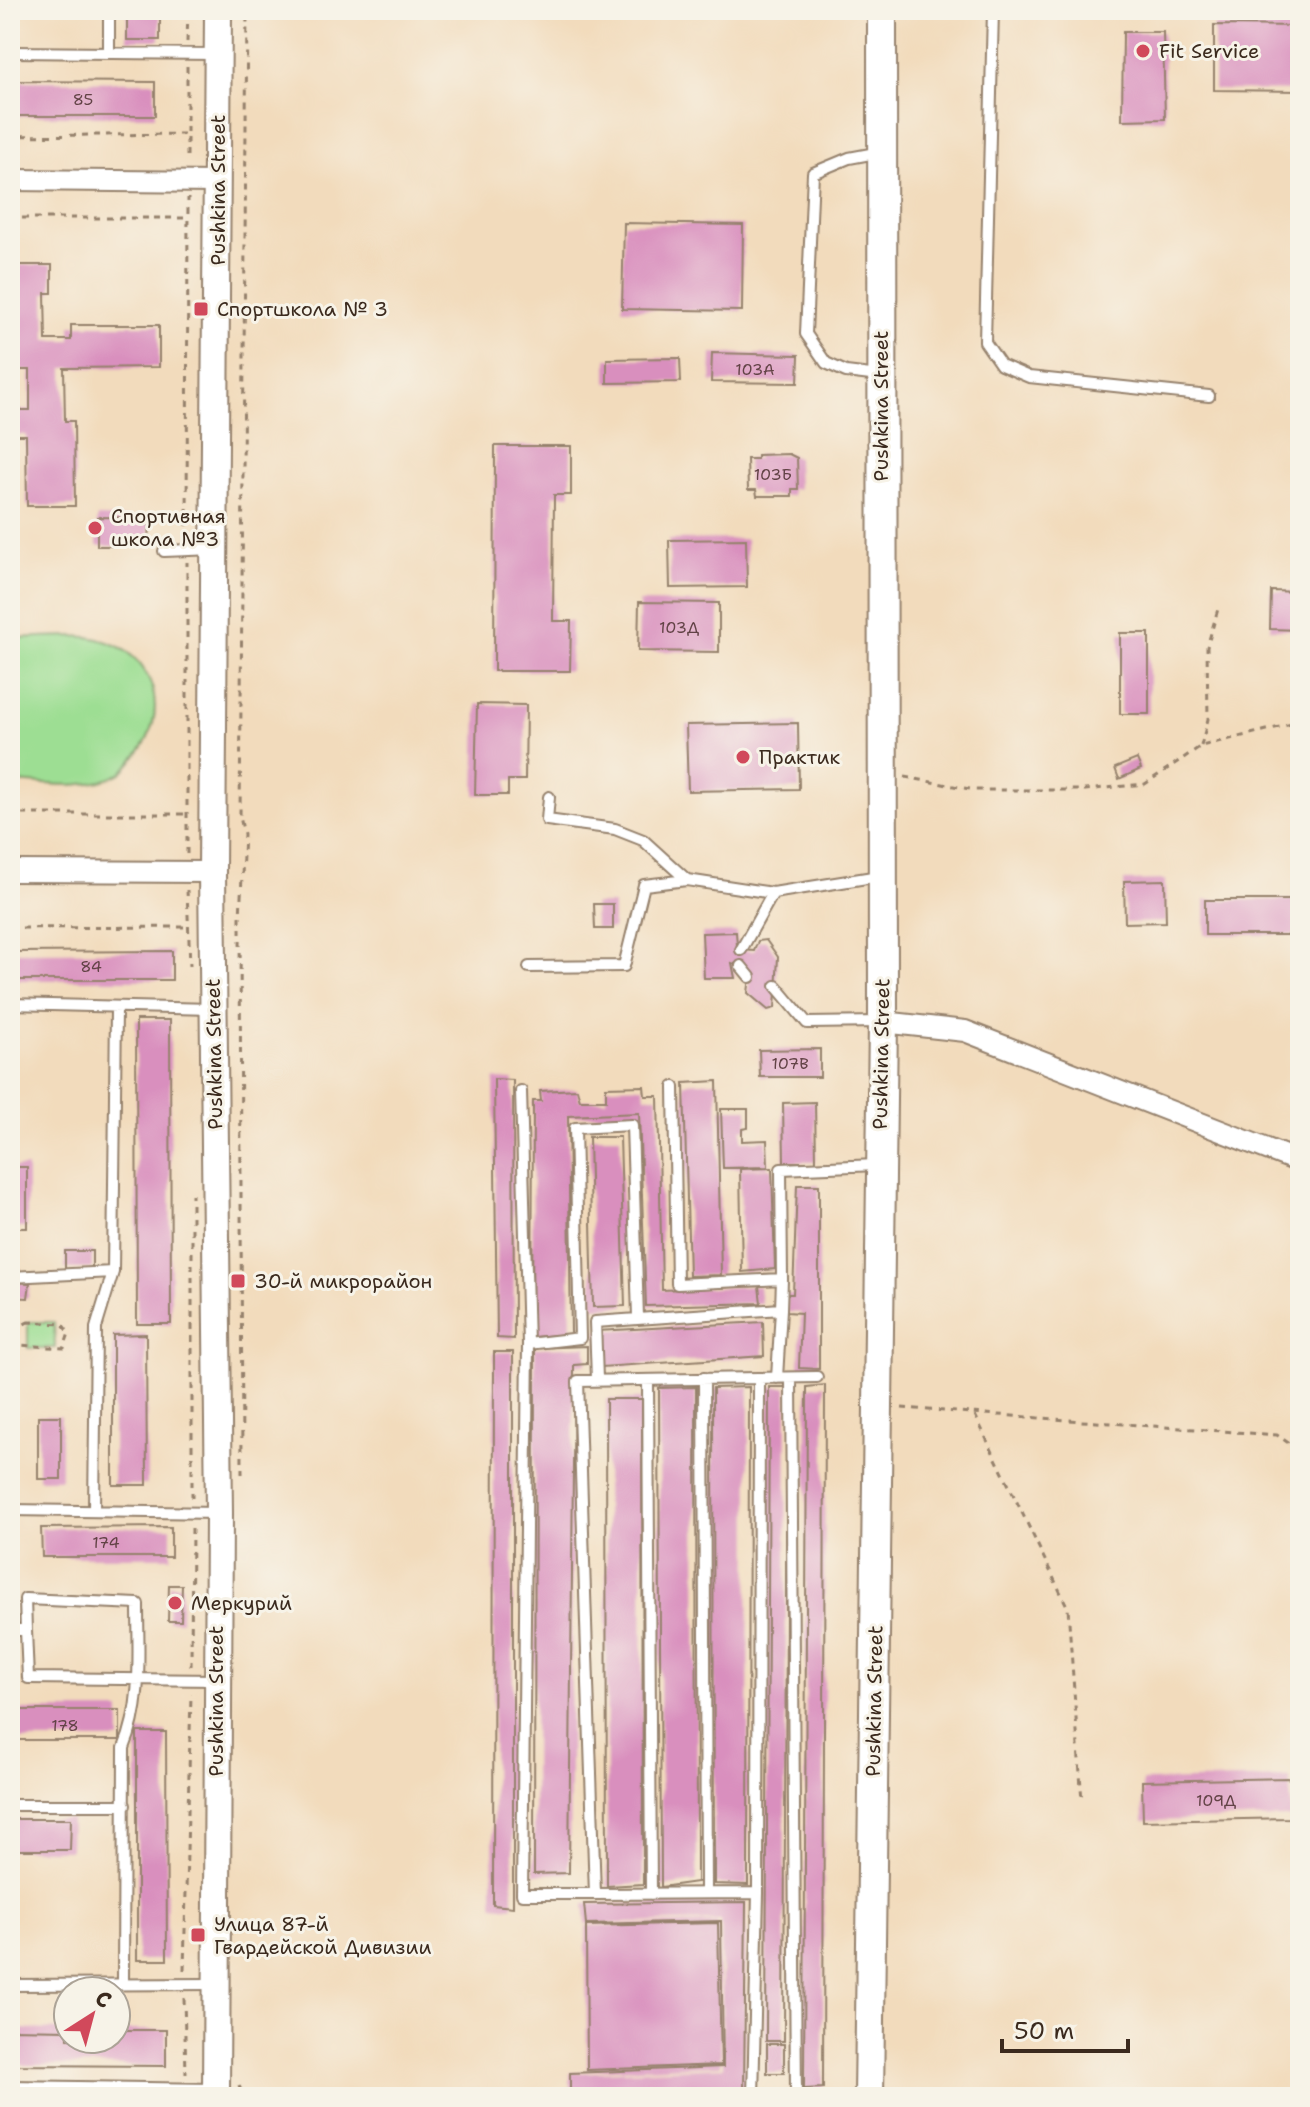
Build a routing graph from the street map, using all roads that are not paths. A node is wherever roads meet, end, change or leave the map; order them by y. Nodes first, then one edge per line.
1 (109, 10) edge
2 (218, 10) edge
3 (882, 10) edge
4 (993, 10) edge
5 (109, 51) junction
6 (10, 52) edge
7 (217, 54) junction
8 (882, 152) junction
9 (10, 180) edge
10 (218, 182) junction
11 (881, 377) junction
12 (1209, 396) dead end
13 (217, 549) junction
14 (164, 551) dead end
15 (549, 797) dead end
16 (10, 871) edge
17 (200, 871) junction
18 (881, 875) junction
19 (687, 880) junction
20 (773, 893) junction
21 (741, 950) dead end
22 (741, 966) dead end
23 (529, 967) dead end
24 (750, 977) dead end
25 (776, 986) dead end
26 (10, 1004) edge
27 (116, 1009) junction
28 (214, 1009) junction
29 (883, 1022) junction
30 (674, 1087) dead end
31 (521, 1091) dead end
32 (1300, 1162) edge
33 (879, 1165) junction
34 (113, 1272) junction
35 (10, 1277) edge
36 (782, 1279) junction
37 (781, 1309) junction
38 (638, 1317) junction
39 (582, 1322) junction
40 (595, 1322) junction
41 (528, 1344) junction
42 (817, 1377) dead end
43 (704, 1378) junction
44 (759, 1378) junction
45 (777, 1378) junction
46 (791, 1378) junction
47 (597, 1379) junction
48 (648, 1382) junction
49 (10, 1510) edge
50 (94, 1510) junction
51 (219, 1513) junction
52 (10, 1630) edge
53 (26, 1630) junction
54 (204, 1680) junction
55 (138, 1682) junction
56 (10, 1805) edge
57 (125, 1805) junction
58 (706, 1893) junction
59 (758, 1893) junction
60 (595, 1894) junction
61 (651, 1894) junction
62 (123, 1975) edge
63 (132, 1984) edge
64 (215, 1984) junction
65 (10, 1985) edge
66 (52, 1985) edge
67 (10, 2094) edge
68 (215, 2097) edge
69 (753, 2097) edge
70 (796, 2097) edge
71 (869, 2097) edge

1 - 5 lane
2 - 7 street, Pushkina Street
3 - 8 main road, Pushkina Street
4 - 12 lane
5 - 6 lane
5 - 7 lane
7 - 10 street, Pushkina Street
8 - 11 main road, Pushkina Street
8 - 11 lane
9 - 10 street
10 - 13 street, Pushkina Street
11 - 18 main road, Pushkina Street
13 - 14 lane
13 - 17 street, Pushkina Street
15 - 19 lane
16 - 17 street
17 - 28 street, Pushkina Street
18 - 20 lane
18 - 29 main road, Pushkina Street
19 - 20 lane
19 - 23 lane
20 - 21 lane
22 - 24 lane
25 - 29 lane
26 - 27 lane
27 - 28 lane
27 - 34 lane
28 - 51 street, Pushkina Street
29 - 32 street
29 - 33 main road, Pushkina Street
30 - 36 lane
31 - 41 lane
33 - 36 lane
33 - 71 main road, Pushkina Street
34 - 35 lane
34 - 50 lane
36 - 37 lane
37 - 38 lane
37 - 45 lane
38 - 39 lane
38 - 40 lane
39 - 40 lane
39 - 41 lane
40 - 47 lane
41 - 60 lane
42 - 46 lane
43 - 44 lane
43 - 48 lane
43 - 58 lane
44 - 45 lane
44 - 59 lane
45 - 46 lane
46 - 70 lane
47 - 48 lane
47 - 60 lane
48 - 61 lane
49 - 50 lane
50 - 51 lane
51 - 54 street, Pushkina Street
52 - 53 lane
53 - 55 lane
53 - 55 lane
54 - 55 lane
54 - 64 street, Pushkina Street
55 - 57 lane
56 - 57 lane
57 - 62 lane
58 - 59 lane
58 - 61 lane
59 - 69 lane
60 - 61 lane
63 - 64 lane
64 - 68 street, Pushkina Street
65 - 66 lane
67 - 68 street

